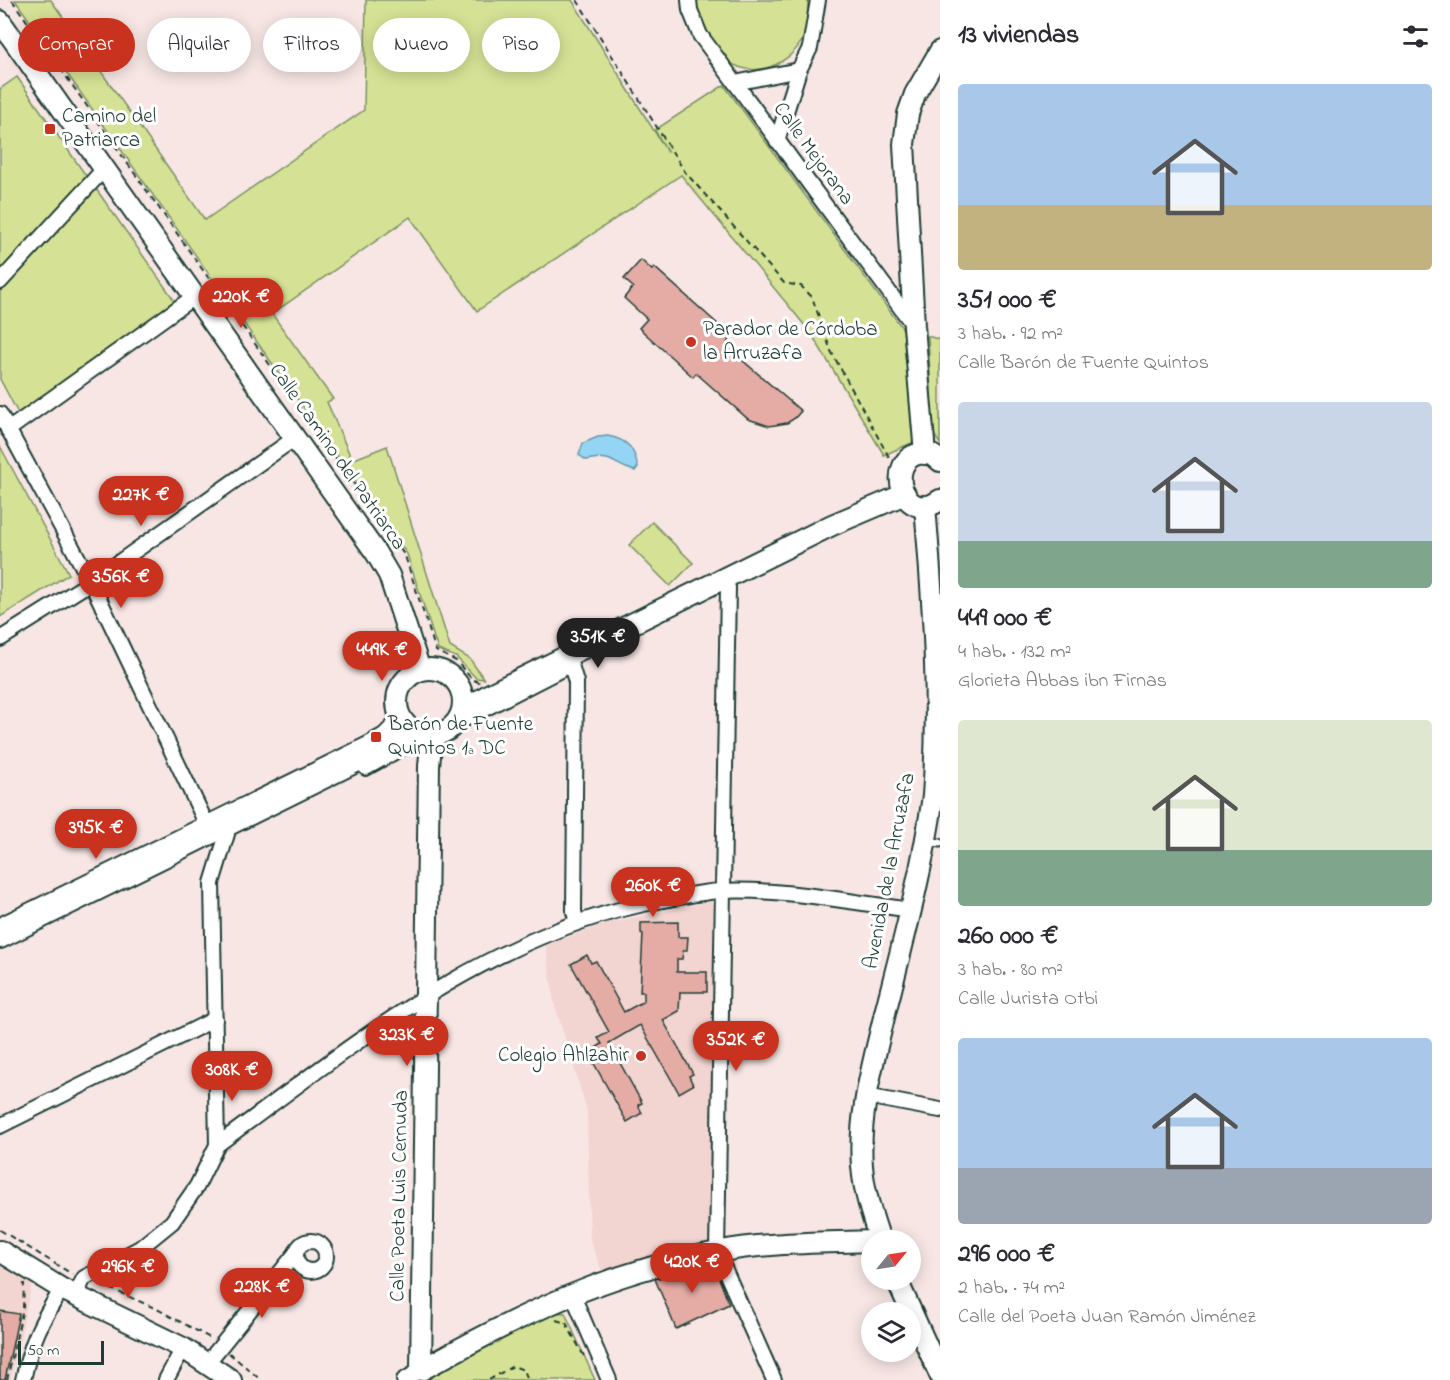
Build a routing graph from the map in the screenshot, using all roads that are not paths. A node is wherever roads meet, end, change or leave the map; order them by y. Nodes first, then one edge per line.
1 (689, 0) edge
2 (818, 0) edge
3 (0, 21) edge
4 (940, 51) edge
5 (799, 70) junction
6 (735, 83) junction
7 (777, 141) junction
8 (104, 169) junction
9 (0, 282) edge
10 (195, 296) junction
11 (914, 326) junction
12 (0, 414) edge
13 (8, 430) junction
14 (296, 438) junction
15 (932, 457) edge
16 (905, 494) junction
17 (933, 503) edge
18 (832, 525) junction
19 (91, 582) junction
20 (728, 587) junction
21 (0, 639) edge
22 (570, 665) junction
23 (413, 669) junction
24 (940, 682) edge
25 (461, 690) junction
26 (488, 695) junction
27 (459, 717) junction
28 (411, 730) junction
29 (206, 823) junction
30 (227, 834) junction
31 (932, 842) edge
32 (724, 891) junction
33 (911, 910) junction
34 (577, 922) junction
35 (0, 925) edge
36 (0, 938) edge
37 (0, 947) edge
38 (427, 994) junction
39 (215, 1019) junction
40 (866, 1096) junction
41 (940, 1110) edge
42 (0, 1126) edge
43 (217, 1145) junction
44 (877, 1230) edge
45 (861, 1241) edge
46 (0, 1251) edge
47 (717, 1251) junction
48 (296, 1253) dead end
49 (74, 1288) junction
50 (901, 1290) edge
51 (572, 1293) junction
52 (183, 1348) junction
53 (208, 1362) junction
54 (413, 1375) edge
55 (940, 1376) edge
56 (23, 1380) edge
57 (166, 1380) edge
58 (231, 1380) edge
59 (609, 1380) edge
60 (774, 1380) edge

1 - 6 street, Calle Mejorana
2 - 5 street
3 - 8 street, Calle Camino del Patriarca
4 - 11 street
5 - 6 street
5 - 7 street
6 - 7 street, Calle Mejorana
7 - 11 street, Calle Mejorana
8 - 9 street
8 - 10 street, Calle Camino del Patriarca
10 - 13 street
10 - 14 street, Calle Camino del Patriarca
11 - 15 street
12 - 13 street
13 - 19 street
14 - 19 street
14 - 23 street, Calle Camino del Patriarca
15 - 16 street
16 - 17 street
16 - 18 street
17 - 24 street, Avenida de la Arruzafa
18 - 20 street
18 - 26 street
19 - 21 street
19 - 29 street
20 - 22 street
20 - 32 street
22 - 27 street
22 - 34 street
23 - 25 street
23 - 28 street, Calle Poeta Luis Cernuda
24 - 31 street, Avenida de la Arruzafa
25 - 26 street
25 - 27 street
26 - 27 street
27 - 28 street
28 - 29 street
28 - 30 street
28 - 36 street
28 - 38 street, Calle Poeta Luis Cernuda
29 - 35 street
30 - 37 street
30 - 39 street
31 - 33 street, Avenida de la Arruzafa
32 - 33 street
32 - 34 street
32 - 47 street
33 - 40 street, Avenida de la Arruzafa
34 - 38 street
38 - 43 street
38 - 54 street, Calle Poeta Luis Cernuda
39 - 42 street
39 - 43 street
40 - 41 street
40 - 44 street, Avenida de la Arruzafa
43 - 49 street
45 - 47 street
46 - 49 street
47 - 51 street
47 - 60 street
48 - 53 street
49 - 52 street
49 - 56 street
50 - 55 street
51 - 54 street
51 - 59 street
52 - 53 street
52 - 57 street
53 - 58 street

